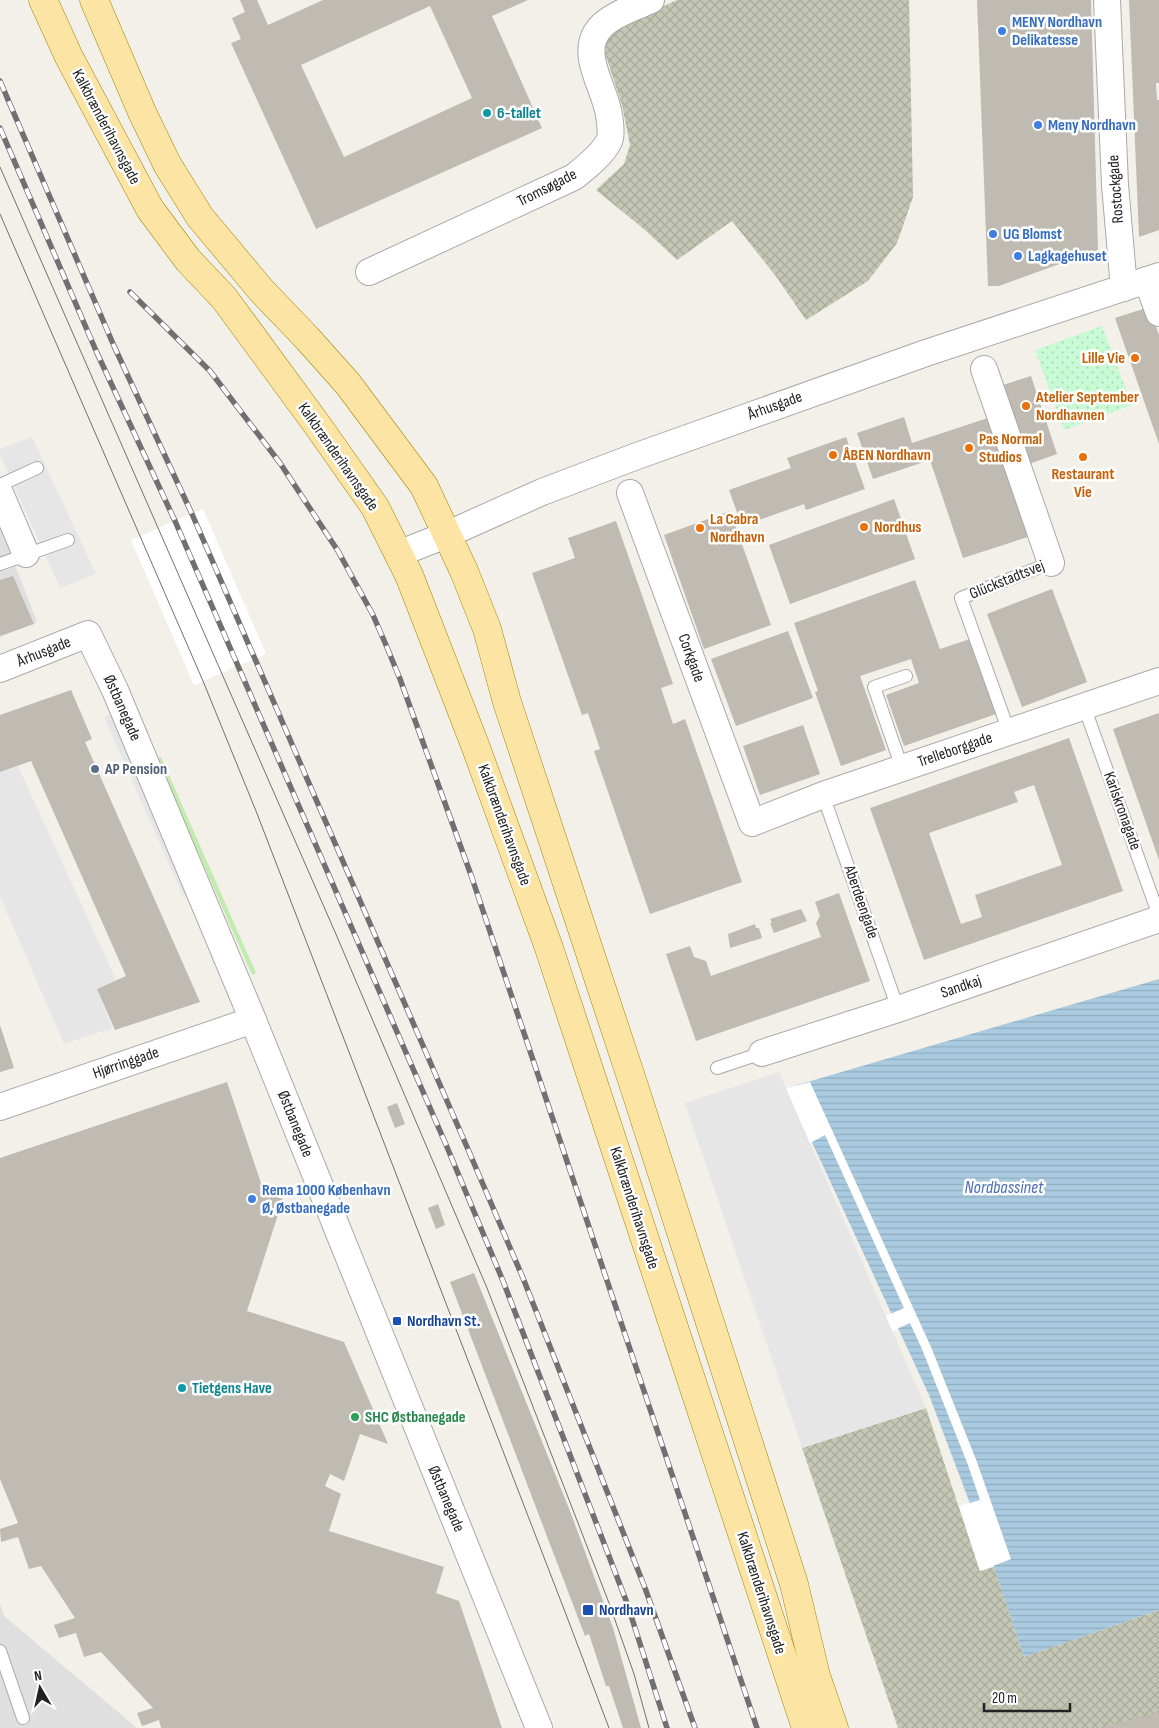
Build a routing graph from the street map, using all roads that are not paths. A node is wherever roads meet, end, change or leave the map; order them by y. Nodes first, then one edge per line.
1 (43, 0) edge
2 (94, 0) edge
3 (651, 0) edge
4 (1107, 0) edge
5 (369, 272) dead end
6 (1143, 281) edge
7 (1159, 313) edge
8 (984, 369) dead end
9 (37, 468) dead end
10 (0, 485) edge
11 (0, 493) edge
12 (630, 493) dead end
13 (446, 535) junction
14 (68, 540) dead end
15 (26, 554) junction
16 (398, 554) junction
17 (1051, 563) joint
18 (0, 564) edge
19 (88, 634) joint
20 (0, 669) edge
21 (906, 676) dead end
22 (1159, 680) edge
23 (1084, 706) junction
24 (1009, 732) junction
25 (902, 768) junction
26 (823, 795) junction
27 (752, 823) joint
28 (1159, 917) edge
29 (898, 1009) junction
30 (253, 1020) junction
31 (762, 1053) joint
32 (717, 1068) dead end
33 (0, 1107) edge
34 (0, 1651) edge
35 (23, 1718) dead end
36 (539, 1728) edge
37 (806, 1728) edge
38 (834, 1728) edge

1 - 16 main road, Kalkbrænderihavnsgade
2 - 13 main road, Kalkbrænderihavnsgade
3 - 5 street, Tromsøgade
4 - 6 street, Rostockgade
6 - 7 street, Rostockgade
6 - 13 street, Århusgade
8 - 17 street, Glückstadtsvej
9 - 10 lane
11 - 15 street
12 - 27 street, Corkgade
13 - 16 street, Århusgade
13 - 38 main road, Kalkbrænderihavnsgade
14 - 15 lane
15 - 18 lane
16 - 37 main road, Kalkbrænderihavnsgade
17 - 24 lane, Glückstadtsvej
19 - 20 street, Århusgade
19 - 30 street, Østbanegade
21 - 25 lane
22 - 23 street, Trelleborggade
23 - 24 street, Trelleborggade
23 - 28 lane, Karlskronagade
24 - 25 street, Trelleborggade
25 - 26 street, Trelleborggade
26 - 27 street, Trelleborggade
26 - 29 lane, Aberdeengade
28 - 29 street, Sandkaj
29 - 31 street, Sandkaj
30 - 33 street, Hjørringgade
30 - 36 street, Østbanegade
31 - 32 lane
34 - 35 lane

